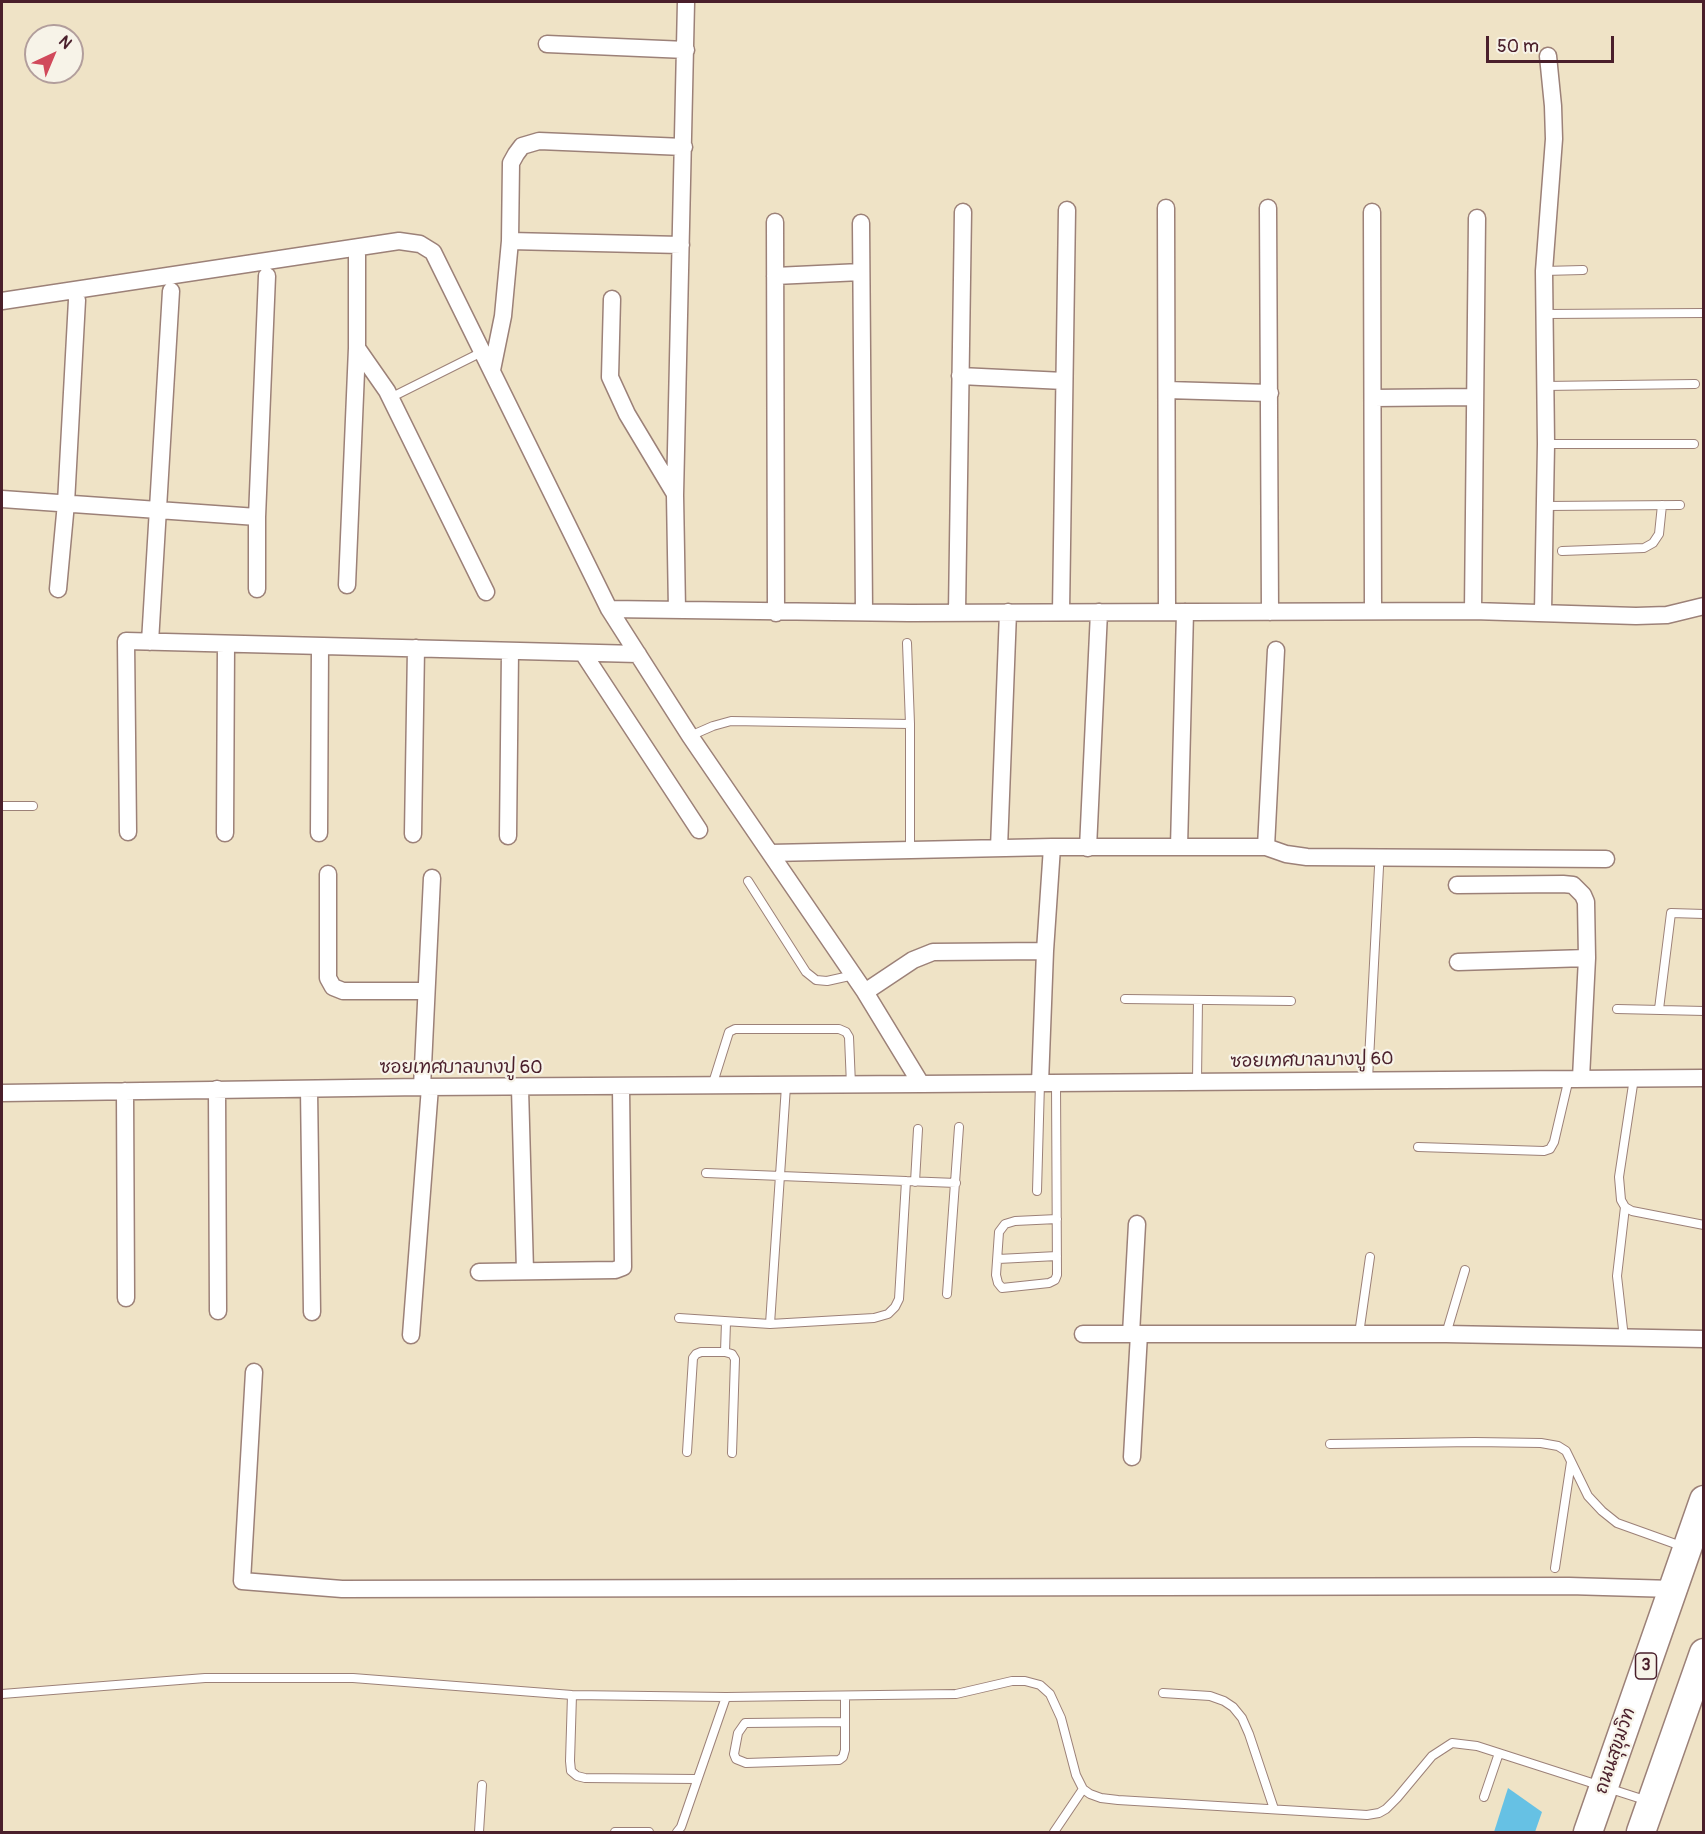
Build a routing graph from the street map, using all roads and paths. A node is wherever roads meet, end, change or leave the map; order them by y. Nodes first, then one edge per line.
1 (687, 2) edge
2 (547, 44) dead end
3 (686, 50) junction
4 (1548, 56) dead end
5 (684, 147) junction
6 (1166, 208) dead end
7 (1268, 208) dead end
8 (1066, 210) dead end
9 (963, 212) dead end
10 (1372, 212) dead end
11 (1476, 218) dead end
12 (776, 222) dead end
13 (861, 223) dead end
14 (510, 241) junction
15 (681, 245) junction
16 (357, 248) junction
17 (1583, 270) dead end
18 (1544, 271) junction
19 (861, 272) junction
20 (267, 276) dead end
21 (776, 276) junction
22 (171, 291) dead end
23 (612, 299) dead end
24 (77, 300) dead end
25 (2, 301) edge
26 (1704, 313) edge
27 (1544, 314) junction
28 (357, 348) junction
29 (482, 352) junction
30 (492, 370) junction
31 (960, 376) junction
32 (1064, 381) junction
33 (1695, 384) dead end
34 (1544, 386) junction
35 (1167, 390) junction
36 (1270, 393) junction
37 (1474, 397) junction
38 (390, 398) junction
39 (1373, 398) junction
40 (1545, 444) junction
41 (1694, 444) dead end
42 (675, 495) junction
43 (2, 499) edge
44 (66, 503) junction
45 (1662, 505) junction
46 (1680, 505) dead end
47 (1545, 506) junction
48 (158, 509) junction
49 (257, 517) junction
50 (1562, 551) dead end
51 (347, 585) dead end
52 (58, 589) dead end
53 (257, 589) dead end
54 (486, 592) dead end
55 (1704, 606) edge
56 (609, 609) junction
57 (677, 610) junction
58 (1373, 611) junction
59 (1473, 611) junction
60 (776, 612) junction
61 (864, 612) junction
62 (957, 612) junction
63 (1008, 612) junction
64 (1061, 612) junction
65 (1099, 612) junction
66 (1167, 612) junction
67 (1185, 612) junction
68 (1270, 612) junction
69 (1543, 612) junction
70 (150, 642) junction
71 (226, 644) junction
72 (907, 644) dead end
73 (320, 646) junction
74 (416, 648) junction
75 (1276, 650) dead end
76 (510, 651) junction
77 (583, 653) junction
78 (638, 654) junction
79 (910, 724) junction
80 (690, 736) junction
81 (2, 806) edge
82 (33, 806) dead end
83 (699, 830) dead end
84 (128, 832) dead end
85 (225, 833) dead end
86 (319, 833) dead end
87 (413, 834) dead end
88 (508, 836) dead end
89 (1052, 847) junction
90 (1179, 847) junction
91 (1266, 847) junction
92 (999, 848) junction
93 (1088, 848) junction
94 (910, 850) junction
95 (770, 853) junction
96 (1606, 859) dead end
97 (1379, 867) dead end
98 (328, 874) dead end
99 (432, 878) dead end
100 (748, 880) dead end
101 (1457, 885) dead end
102 (1704, 914) edge
103 (1045, 951) junction
104 (1587, 958) junction
105 (1458, 962) dead end
106 (854, 975) junction
107 (426, 991) junction
108 (866, 992) junction
109 (1125, 999) dead end
110 (1198, 1000) junction
111 (1291, 1001) dead end
112 (1617, 1009) dead end
113 (1659, 1009) junction
114 (1704, 1011) edge
115 (1634, 1077) junction
116 (1575, 1078) junction
117 (1704, 1078) edge
118 (1368, 1079) junction
119 (1197, 1081) junction
120 (1048, 1083) junction
121 (921, 1084) junction
122 (851, 1085) junction
123 (712, 1086) junction
124 (786, 1086) junction
125 (426, 1087) junction
126 (621, 1087) junction
127 (520, 1088) junction
128 (217, 1089) junction
129 (309, 1089) junction
130 (125, 1091) junction
131 (2, 1093) edge
132 (959, 1127) dead end
133 (918, 1129) dead end
134 (1418, 1147) dead end
135 (706, 1173) dead end
136 (780, 1175) junction
137 (911, 1181) junction
138 (956, 1183) junction
139 (1037, 1191) dead end
140 (1625, 1207) junction
141 (1057, 1219) junction
142 (1137, 1224) dead end
143 (1704, 1225) edge
144 (1057, 1256) junction
145 (1370, 1257) dead end
146 (998, 1259) junction
147 (1465, 1270) dead end
148 (525, 1271) junction
149 (479, 1272) dead end
150 (947, 1294) dead end
151 (126, 1298) dead end
152 (218, 1311) dead end
153 (312, 1312) dead end
154 (679, 1318) dead end
155 (726, 1322) junction
156 (770, 1324) junction
157 (1083, 1334) dead end
158 (1135, 1334) junction
159 (1359, 1334) junction
160 (1446, 1334) junction
161 (411, 1335) dead end
162 (1624, 1338) junction
163 (1704, 1340) edge
164 (725, 1352) junction
165 (254, 1372) dead end
166 (1330, 1444) dead end
167 (687, 1452) dead end
168 (732, 1453) dead end
169 (1132, 1457) dead end
170 (1571, 1462) junction
171 (1704, 1500) edge
172 (1687, 1548) junction
173 (1555, 1568) dead end
174 (1673, 1589) junction
175 (1704, 1653) edge
176 (1163, 1693) dead end
177 (2, 1694) edge
178 (572, 1695) junction
179 (845, 1696) junction
180 (726, 1697) junction
181 (845, 1722) junction
182 (1499, 1753) junction
183 (696, 1779) junction
184 (482, 1785) dead end
185 (1604, 1786) junction
186 (1083, 1789) junction
187 (1484, 1797) dead end
188 (1652, 1802) junction
189 (1274, 1809) junction
190 (479, 1833) edge
191 (615, 1833) edge
192 (649, 1833) edge
193 (677, 1833) edge
194 (1054, 1833) edge
195 (1588, 1833) edge
196 (1641, 1833) edge

1 - 3 street
2 - 3 street
3 - 5 street
4 - 18 street
5 - 14 street
5 - 15 street
6 - 35 street
7 - 36 street
8 - 32 street
9 - 31 street
10 - 39 street
11 - 37 street
12 - 21 street
13 - 19 street
14 - 15 street
14 - 30 street
15 - 42 street
16 - 25 street
16 - 28 street
16 - 29 street
17 - 18 lane
18 - 27 street
19 - 21 street
19 - 61 street
20 - 49 street
21 - 60 street
22 - 48 street
23 - 42 street
24 - 44 street
26 - 27 lane
27 - 34 street
28 - 38 street
28 - 51 street
29 - 30 street
29 - 38 lane
30 - 56 street
31 - 32 street
31 - 62 street
32 - 64 street
33 - 34 lane
34 - 40 street
35 - 36 street
35 - 66 street
36 - 68 street
37 - 39 street
37 - 59 street
38 - 54 street
39 - 58 street
40 - 41 lane
40 - 47 street
42 - 57 street
43 - 44 street
44 - 48 street
44 - 52 street
45 - 46 lane
45 - 47 lane
45 - 50 lane
47 - 69 street
48 - 49 street
48 - 70 street
49 - 53 street
55 - 69 street
56 - 57 street
56 - 78 street
57 - 60 street
58 - 59 street
58 - 68 street
59 - 69 street
60 - 61 street
61 - 62 street
62 - 63 street
63 - 64 street
63 - 92 street
64 - 65 street
65 - 66 street
65 - 93 street
66 - 67 street
67 - 68 street
67 - 90 street
70 - 71 street
70 - 84 street
71 - 73 street
71 - 85 street
72 - 79 lane
73 - 74 street
73 - 86 street
74 - 76 street
74 - 87 street
75 - 91 street
76 - 77 street
76 - 88 street
77 - 78 street
77 - 83 street
78 - 80 street
79 - 80 lane
79 - 94 lane
80 - 95 street
81 - 82 lane
89 - 92 street
89 - 93 street
89 - 103 street
90 - 91 street
90 - 93 street
91 - 96 street
92 - 94 street
94 - 95 street
95 - 106 street
97 - 118 lane
98 - 107 street
99 - 107 street
100 - 106 lane
101 - 104 street
102 - 113 lane
103 - 108 street
103 - 120 street
104 - 105 street
104 - 116 street
106 - 108 street
107 - 125 street
108 - 121 street
109 - 110 lane
110 - 111 lane
110 - 119 lane
112 - 113 lane
113 - 114 lane
115 - 116 street, ซอยเทศบาลบางปู 60
115 - 117 street, ซอยเทศบาลบางปู 60
115 - 140 lane
116 - 118 street, ซอยเทศบาลบางปู 60
116 - 134 lane
118 - 119 street, ซอยเทศบาลบางปู 60
119 - 120 street, ซอยเทศบาลบางปู 60
120 - 121 street, ซอยเทศบาลบางปู 60
120 - 139 lane
120 - 141 lane
121 - 122 street, ซอยเทศบาลบางปู 60
122 - 123 lane
122 - 124 street, ซอยเทศบาลบางปู 60
123 - 124 street, ซอยเทศบาลบางปู 60
123 - 126 street, ซอยเทศบาลบางปู 60
124 - 136 lane
125 - 127 street, ซอยเทศบาลบางปู 60
125 - 129 street, ซอยเทศบาลบางปู 60
125 - 161 street
126 - 127 street, ซอยเทศบาลบางปู 60
126 - 148 street
127 - 148 street
128 - 129 street, ซอยเทศบาลบางปู 60
128 - 130 street, ซอยเทศบาลบางปู 60
128 - 152 street
129 - 153 street
130 - 131 street, ซอยเทศบาลบางปู 60
130 - 151 street
132 - 138 lane
133 - 137 lane
135 - 136 lane
136 - 137 lane
136 - 156 lane
137 - 138 lane
137 - 156 lane
138 - 150 lane
140 - 143 lane
140 - 162 lane
141 - 144 lane
141 - 146 lane
142 - 158 street
144 - 146 lane
144 - 146 lane
145 - 159 lane
147 - 160 lane
148 - 149 street
154 - 155 lane
155 - 156 lane
155 - 164 lane
157 - 158 street
158 - 159 street
158 - 169 street
159 - 160 street
160 - 162 street
162 - 163 street
164 - 167 lane
164 - 168 lane
165 - 174 street
166 - 170 lane
170 - 172 lane
170 - 173 lane
171 - 172 highway, ถนนสุขุมวิท / 3
172 - 174 highway, ถนนสุขุมวิท / 3
174 - 185 highway, ถนนสุขุมวิท / 3
175 - 188 highway
176 - 189 lane
177 - 178 lane
178 - 180 lane
178 - 183 lane
179 - 180 lane
179 - 181 lane
179 - 186 lane
180 - 183 lane
181 - 181 lane
182 - 185 lane
182 - 187 lane
182 - 189 lane
183 - 193 lane
184 - 190 lane
185 - 188 lane
185 - 195 highway, ถนนสุขุมวิท / 3
186 - 189 lane
186 - 194 lane
188 - 196 highway
191 - 192 lane

